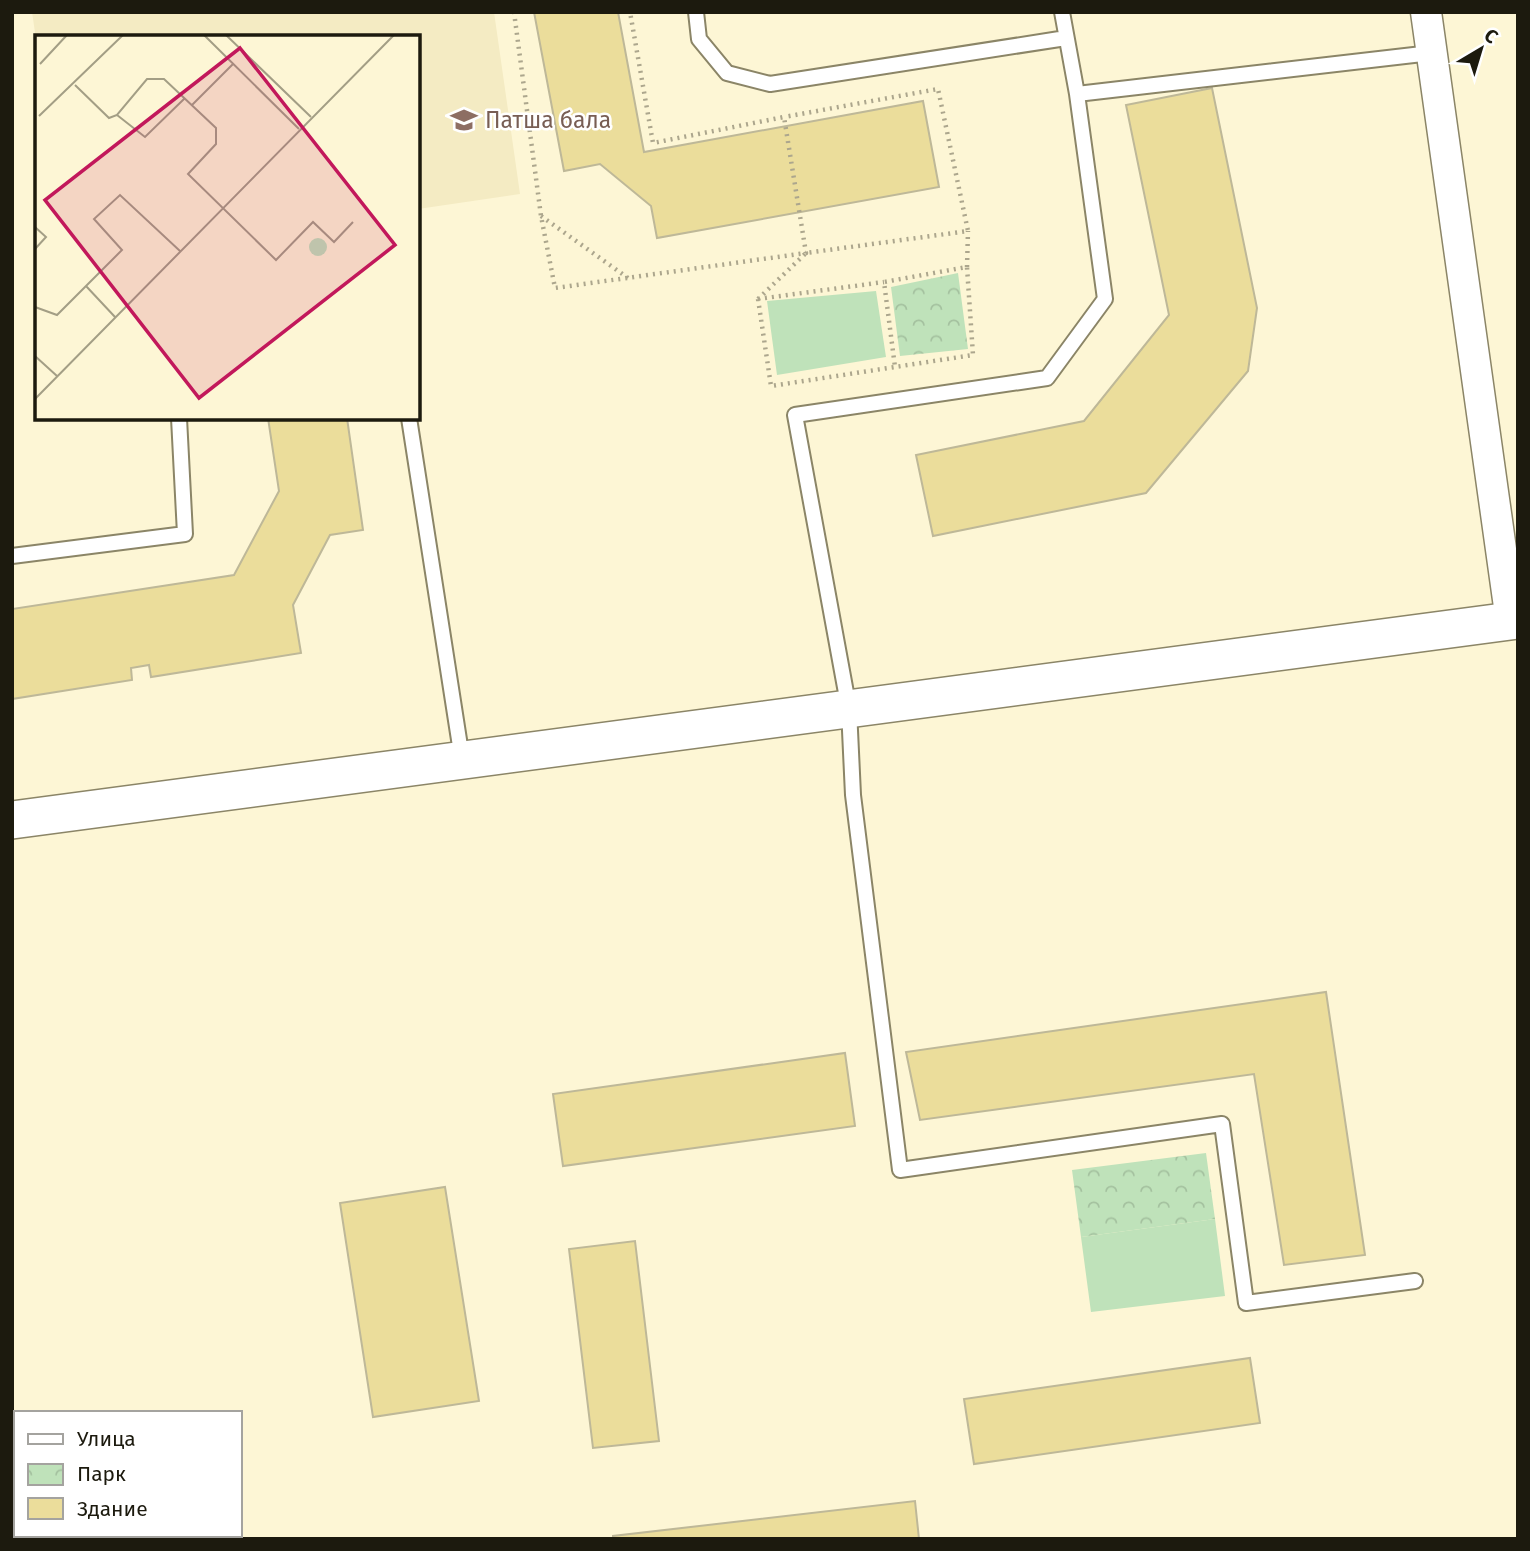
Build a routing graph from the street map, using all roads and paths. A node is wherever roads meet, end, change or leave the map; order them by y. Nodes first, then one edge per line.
1 (514, 12) edge
2 (630, 12) edge
3 (695, 12) edge
4 (1062, 12) edge
5 (1426, 12) edge
6 (1066, 38) junction
7 (1431, 53) junction
8 (1077, 94) junction
9 (784, 117) junction
10 (541, 216) junction
11 (968, 231) junction
12 (806, 253) junction
13 (967, 267) junction
14 (629, 279) junction
15 (884, 282) junction
16 (758, 299) junction
17 (895, 367) junction
18 (179, 420) edge
19 (409, 420) edge
20 (12, 556) edge
21 (1514, 620) edge
22 (849, 709) junction
23 (462, 760) junction
24 (12, 820) edge
25 (1415, 1281) dead end

1 - 10 path
2 - 9 path
3 - 6 lane
4 - 6 lane
5 - 7 street
6 - 8 lane
7 - 8 lane
7 - 21 street
8 - 22 lane
9 - 11 path
9 - 12 path
10 - 14 path
10 - 14 path
11 - 12 path
11 - 13 path
12 - 14 path
12 - 16 path
13 - 15 path
13 - 17 path
15 - 16 path
15 - 17 path
16 - 17 path
18 - 20 lane
19 - 23 lane
21 - 22 street
22 - 23 street
22 - 25 lane
23 - 24 street

